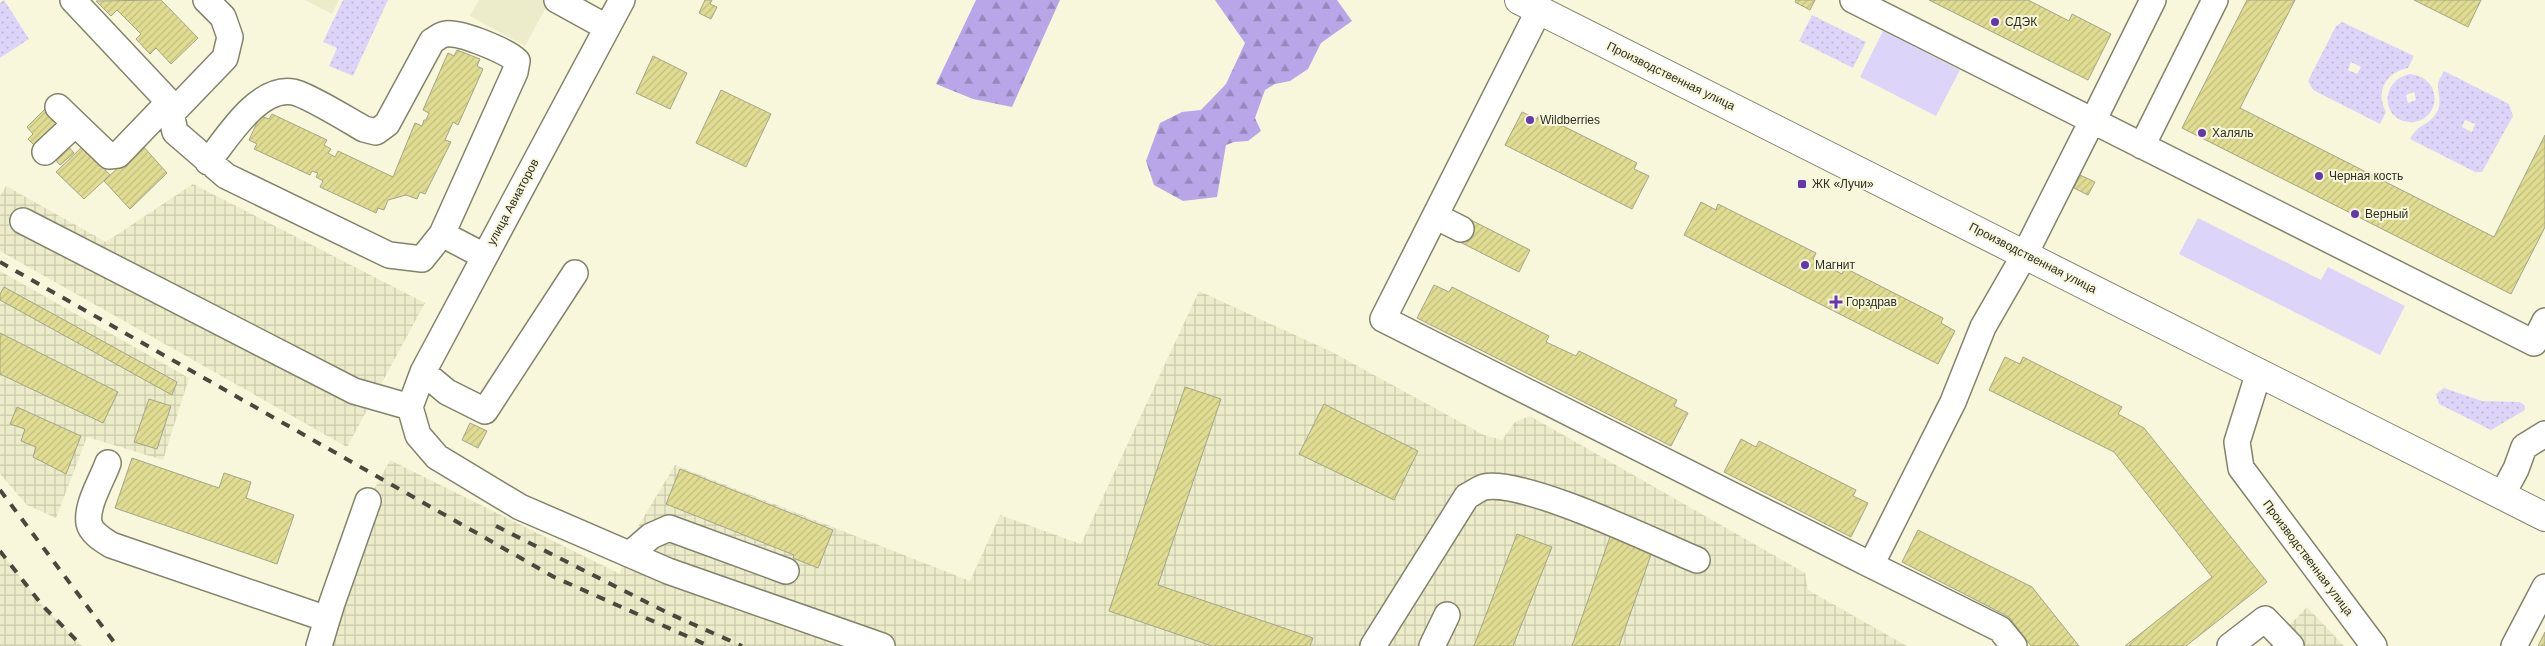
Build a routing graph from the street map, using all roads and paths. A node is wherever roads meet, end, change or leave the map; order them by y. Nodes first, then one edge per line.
1 (73, 0) edge
2 (206, 0) edge
3 (557, 0) edge
4 (622, 0) edge
5 (1853, 0) edge
6 (2153, 0) edge
7 (2215, 0) edge
8 (1529, 5) edge
9 (606, 27) junction
10 (171, 107) junction
11 (2092, 121) junction
12 (2142, 146) junction
13 (45, 152) dead end
14 (208, 162) junction
15 (1435, 216) junction
16 (23, 221) dead end
17 (1461, 229) dead end
18 (442, 234) junction
19 (2025, 254) junction
20 (484, 256) junction
21 (575, 273) dead end
22 (2545, 321) edge
23 (423, 372) junction
24 (2259, 372) junction
25 (410, 407) junction
26 (2545, 434) edge
27 (108, 463) dead end
28 (2502, 496) junction
29 (368, 501) dead end
30 (2545, 517) edge
31 (630, 554) junction
32 (1697, 560) dead end
33 (1871, 565) junction
34 (786, 571) dead end
35 (2545, 587) edge
36 (1447, 615) dead end
37 (327, 638) edge
38 (882, 646) edge
39 (1372, 646) edge
40 (1432, 646) edge
41 (2014, 646) edge
42 (2230, 646) edge
43 (2291, 646) edge
44 (2374, 646) edge
45 (2514, 646) edge

1 - 10 street
2 - 10 street
3 - 9 street
4 - 9 street, улица Авиаторов
5 - 11 street
6 - 11 street
7 - 12 street
8 - 15 street
8 - 19 main road, Производственная улица
9 - 20 street, улица Авиаторов
10 - 13 street
10 - 14 street
11 - 12 street
11 - 19 street
12 - 22 street
14 - 18 street
14 - 18 street
15 - 17 street
15 - 33 street
16 - 25 street
18 - 20 street
19 - 24 main road, Производственная улица
19 - 33 street
20 - 23 street, улица Авиаторов
21 - 23 street
23 - 25 street, улица Авиаторов
24 - 28 main road
24 - 44 street, Производственная улица
25 - 31 street
26 - 28 street
27 - 37 street
28 - 30 main road
29 - 37 street
31 - 34 street
31 - 38 street
32 - 39 street
33 - 41 street
35 - 45 street
36 - 40 street
42 - 43 street

